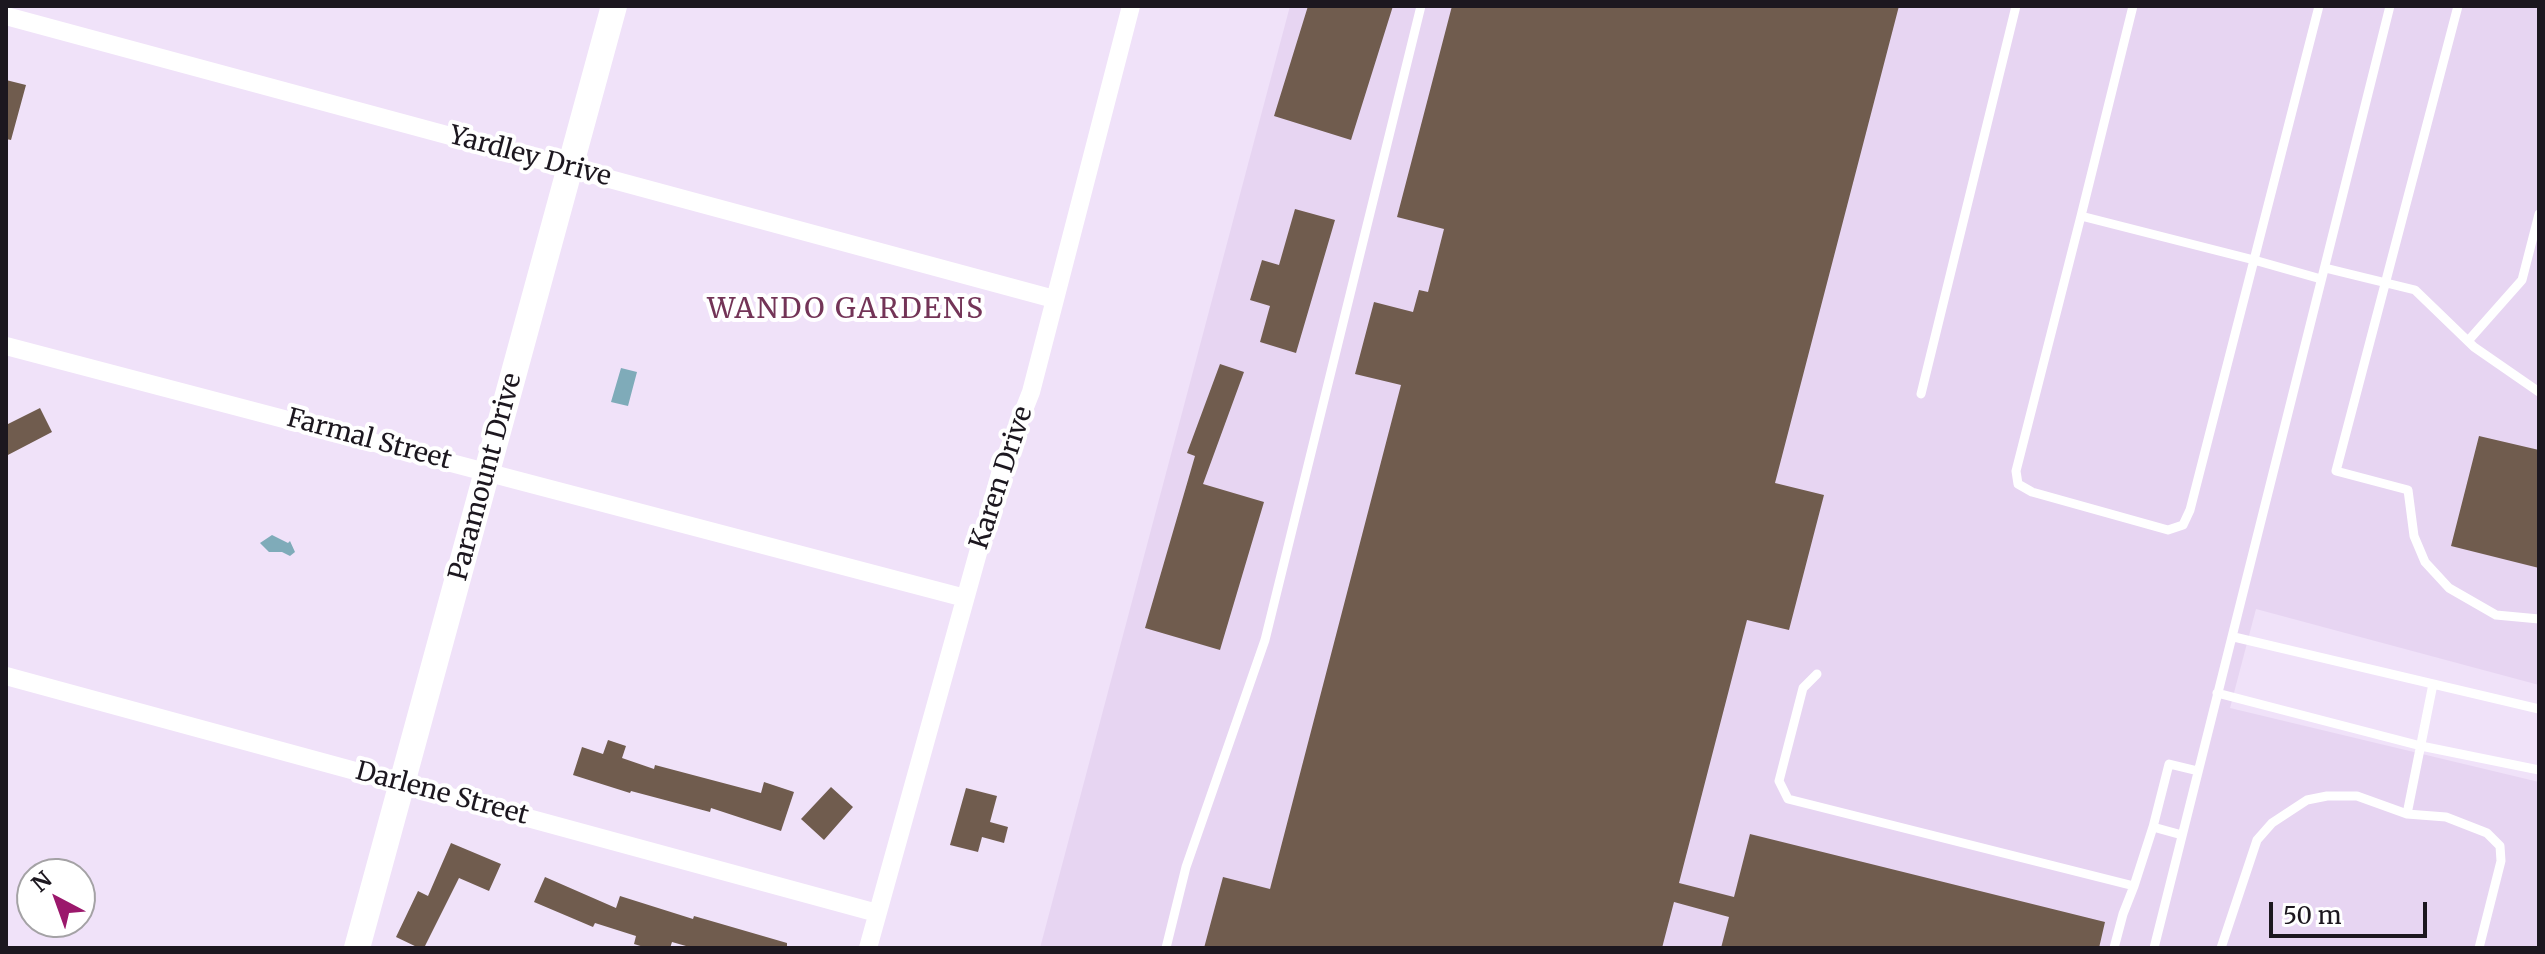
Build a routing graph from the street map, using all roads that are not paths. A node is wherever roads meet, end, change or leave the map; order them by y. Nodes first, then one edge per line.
1 (614, 6) edge
2 (1131, 6) edge
3 (1421, 6) edge
4 (2016, 6) edge
5 (2133, 6) edge
6 (2319, 6) edge
7 (2390, 6) edge
8 (2458, 6) edge
9 (6, 16) edge
10 (570, 167) junction
11 (2539, 214) edge
12 (2081, 216) junction
13 (2254, 260) junction
14 (2325, 268) junction
15 (2321, 279) junction
16 (2386, 282) junction
17 (1054, 299) junction
18 (2468, 341) junction
19 (6, 346) edge
20 (2539, 392) edge
21 (1921, 394) dead end
22 (487, 471) junction
23 (965, 598) junction
24 (2539, 619) edge
25 (2234, 637) junction
26 (1817, 674) dead end
27 (6, 676) edge
28 (2433, 684) junction
29 (2217, 693) junction
30 (2539, 709) edge
31 (2421, 746) junction
32 (2539, 770) edge
33 (2198, 771) junction
34 (402, 783) junction
35 (2407, 814) junction
36 (2153, 827) junction
37 (2182, 835) junction
38 (2134, 886) junction
39 (877, 913) junction
40 (357, 948) edge
41 (868, 948) edge
42 (1166, 948) edge
43 (2114, 948) edge
44 (2154, 948) edge
45 (2221, 948) edge
46 (2479, 948) edge

1 - 10 street, Paramount Drive
2 - 17 street, Karen Drive
3 - 42 lane
4 - 21 lane
5 - 12 lane
6 - 13 lane
7 - 14 lane
8 - 16 lane
9 - 10 street, Yardley Drive
10 - 17 street, Yardley Drive
10 - 22 street, Paramount Drive
11 - 18 lane
12 - 13 lane
12 - 13 lane
13 - 15 lane
14 - 15 lane
14 - 16 lane
15 - 25 lane
16 - 18 lane
16 - 24 lane
17 - 23 street, Karen Drive
18 - 20 lane
19 - 22 street, Farmal Street
22 - 23 street, Farmal Street
22 - 34 street, Paramount Drive
23 - 39 street, Karen Drive
25 - 28 lane
25 - 29 lane
26 - 38 lane
27 - 34 street, Darlene Street
28 - 30 lane
28 - 31 lane
29 - 31 lane
29 - 33 lane
31 - 32 lane
31 - 35 lane
33 - 36 lane
33 - 37 lane
34 - 39 street, Darlene Street
34 - 40 street, Paramount Drive
35 - 45 lane
35 - 46 lane
36 - 37 lane
36 - 38 lane
37 - 44 lane
38 - 43 lane
39 - 41 street, Karen Drive

